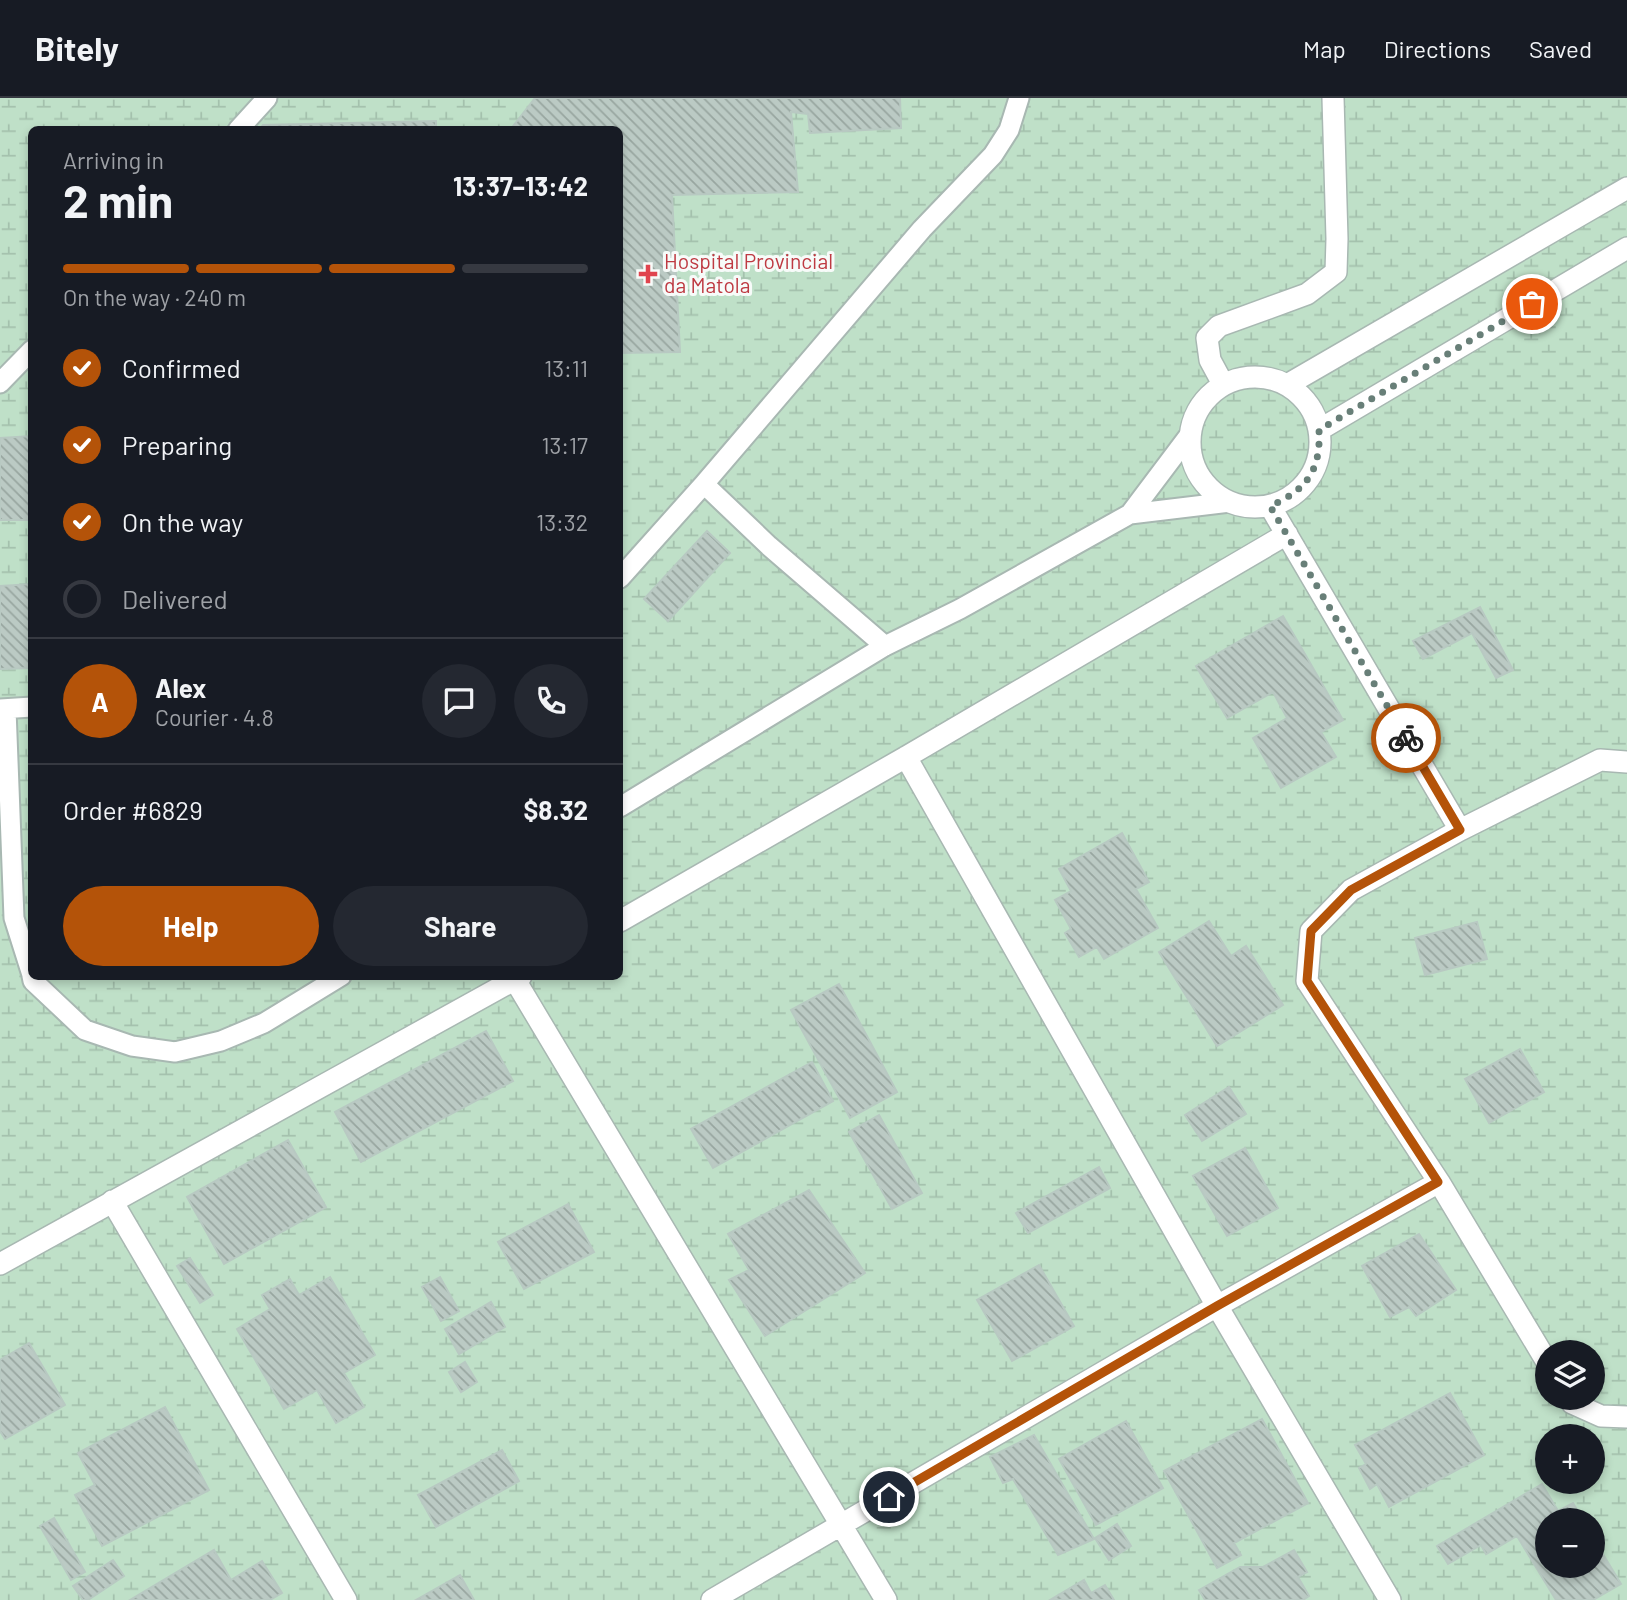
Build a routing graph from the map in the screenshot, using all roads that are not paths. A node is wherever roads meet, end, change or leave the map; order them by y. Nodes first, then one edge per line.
1 (267, 98) edge
2 (1019, 98) edge
3 (1333, 98) edge
4 (242, 126) edge
5 (1627, 188) edge
6 (1627, 248) edge
7 (28, 354) edge
8 (0, 383) edge
9 (1223, 384) junction
10 (1287, 385) junction
11 (1319, 430) junction
12 (1188, 437) junction
13 (704, 484) junction
14 (1230, 502) junction
15 (1270, 506) junction
16 (1130, 514) junction
17 (1287, 534) junction
18 (623, 575) edge
19 (885, 646) junction
20 (28, 707) edge
21 (3, 709) edge
22 (906, 757) junction
23 (1627, 762) edge
24 (623, 805) edge
25 (1460, 830) junction
26 (623, 918) edge
27 (28, 963) edge
28 (33, 980) edge
29 (334, 980) edge
30 (514, 980) edge
31 (519, 980) edge
32 (1438, 1182) junction
33 (112, 1201) junction
34 (0, 1264) edge
35 (1217, 1306) junction
36 (1535, 1342) edge
37 (1588, 1410) edge
38 (1627, 1417) edge
39 (842, 1524) junction
40 (346, 1600) edge
41 (712, 1600) edge
42 (886, 1600) edge
43 (1390, 1600) edge

1 - 4 lane
2 - 13 lane
3 - 9 street
5 - 10 street
6 - 11 street
7 - 8 lane
9 - 10 street
9 - 12 street
10 - 11 street
11 - 15 street
12 - 14 street
12 - 16 lane
13 - 18 lane
13 - 19 lane
14 - 15 street
14 - 16 lane
15 - 17 street
16 - 19 lane
17 - 22 street
17 - 25 street
19 - 24 lane
20 - 21 lane
21 - 27 lane
22 - 26 street
22 - 35 street
23 - 25 street
25 - 32 street
28 - 29 lane
30 - 33 street
31 - 39 street
32 - 35 street
32 - 36 street
33 - 34 street
33 - 40 street
35 - 39 street
35 - 43 street
37 - 38 street
39 - 41 street
39 - 42 street

